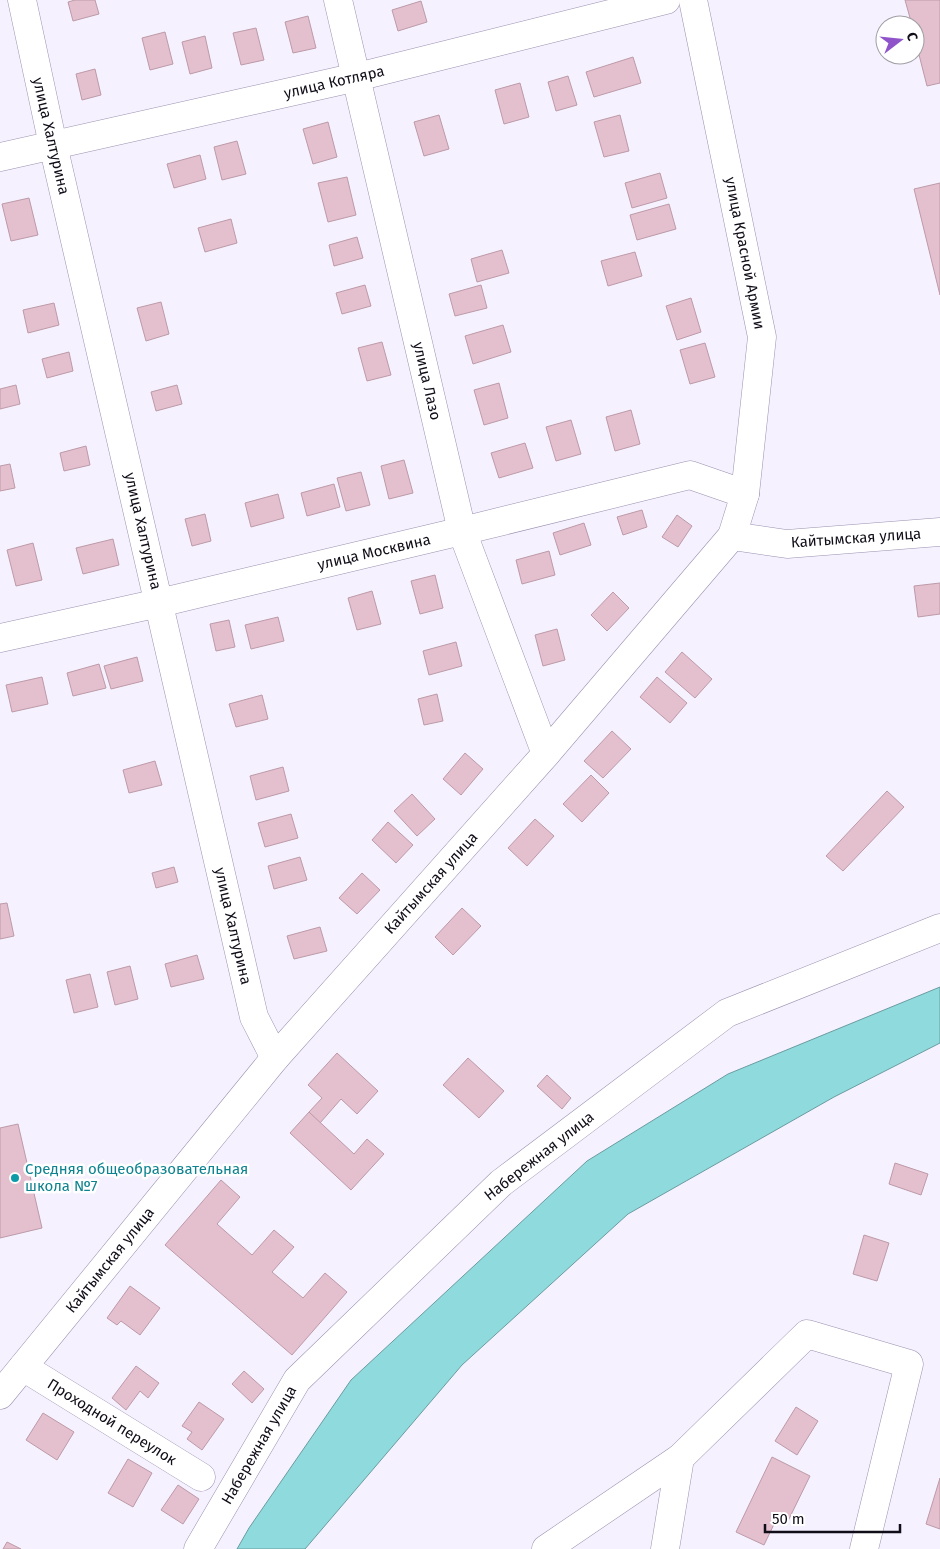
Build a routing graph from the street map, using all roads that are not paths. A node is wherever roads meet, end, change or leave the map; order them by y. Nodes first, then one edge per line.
1 (22, 0) edge
2 (338, 0) edge
3 (666, 0) edge
4 (693, 0) edge
5 (357, 77) junction
6 (53, 145) junction
7 (0, 157) edge
8 (745, 494) junction
9 (462, 532) junction
10 (940, 532) edge
11 (732, 536) junction
12 (160, 602) junction
13 (0, 638) edge
14 (546, 754) junction
15 (940, 928) edge
16 (275, 1058) junction
17 (23, 1367) junction
18 (0, 1395) edge
19 (680, 1458) junction
20 (201, 1477) dead end
21 (198, 1549) edge
22 (546, 1549) edge
23 (665, 1549) edge
24 (864, 1549) edge

1 - 6 street, улица Халтурина
2 - 5 street, улица Лазо
3 - 5 street, улица Котляра
4 - 8 street, улица Красной Армии
5 - 6 street, улица Котляра
5 - 9 street, улица Лазо
6 - 7 street, улица Котляра
6 - 12 street, улица Халтурина
8 - 9 street, улица Москвина
8 - 11 street, улица Красной Армии
9 - 12 street, улица Москвина
9 - 14 street, улица Лазо
10 - 11 street, Кайтымская улица
11 - 14 street, Кайтымская улица
12 - 13 street, улица Москвина
12 - 16 street, улица Халтурина
14 - 16 street, Кайтымская улица
15 - 21 street, Набережная улица
16 - 17 street, Кайтымская улица
17 - 18 street, Кайтымская улица
17 - 20 street, Проходной переулок
19 - 22 street
19 - 23 street
19 - 24 street

